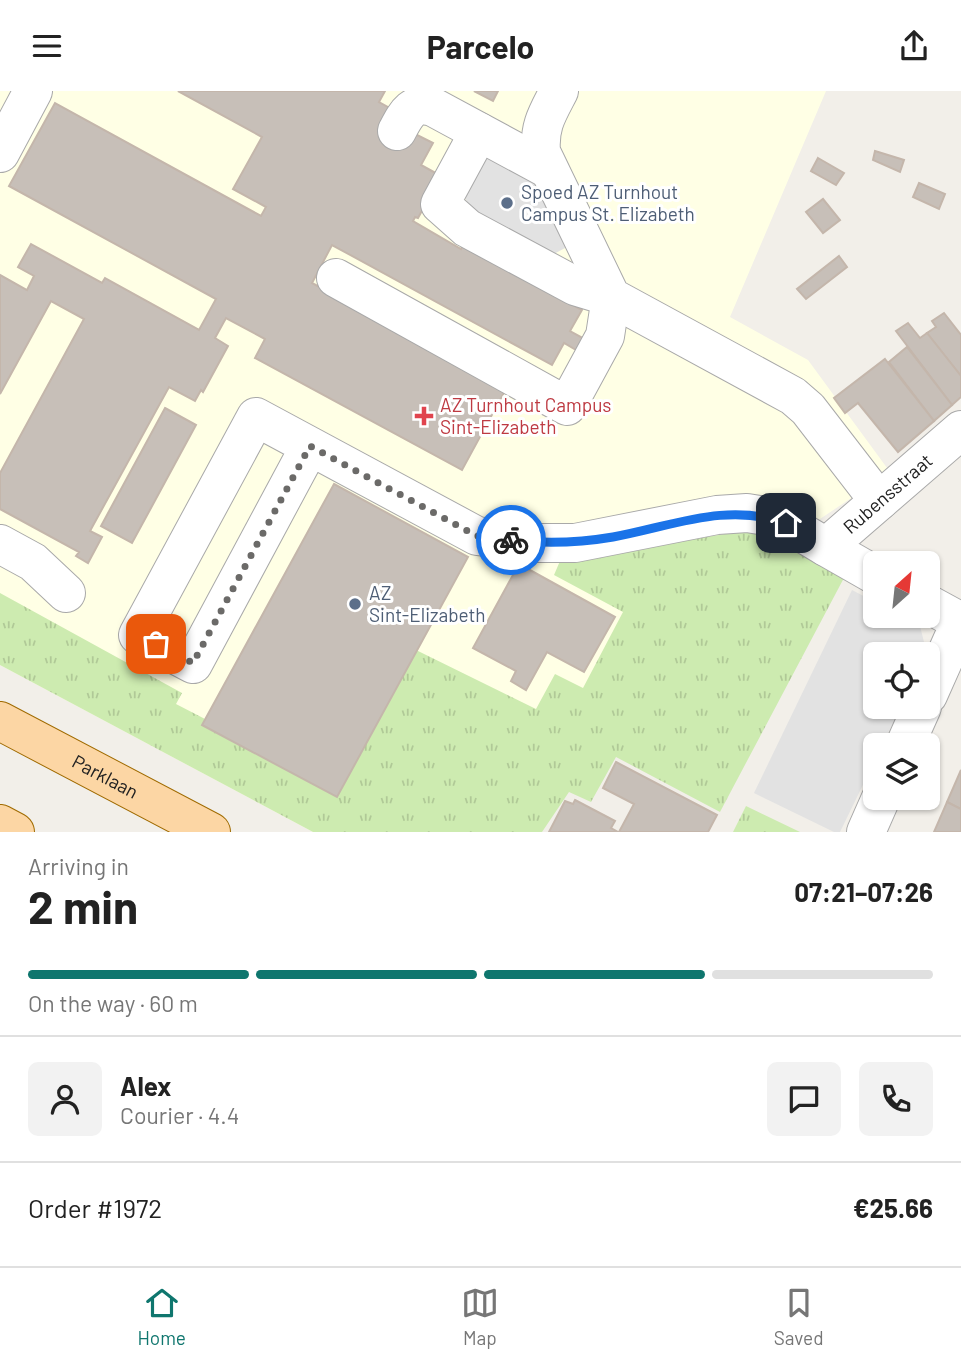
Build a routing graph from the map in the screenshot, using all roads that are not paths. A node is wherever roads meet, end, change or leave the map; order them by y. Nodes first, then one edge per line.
1 (33, 91) edge
2 (559, 91) edge
3 (397, 131) dead end
4 (479, 132) junction
5 (0, 153) edge
6 (546, 167) junction
7 (336, 278) dead end
8 (611, 297) junction
9 (961, 430) edge
10 (310, 446) junction
11 (879, 501) junction
12 (0, 544) edge
13 (826, 547) junction
14 (863, 568) edge
15 (66, 593) dead end
16 (940, 611) edge
17 (961, 622) edge
18 (940, 668) edge
19 (0, 721) edge
20 (876, 810) edge
21 (0, 824) edge
22 (15, 832) edge
23 (211, 832) edge
24 (866, 832) edge

1 - 5 street
2 - 6 street
3 - 4 street
4 - 6 street
4 - 8 street
6 - 8 street
7 - 8 street
8 - 11 street
9 - 11 street, Rubensstraat
10 - 10 street
10 - 13 street
11 - 13 street, Rubensstraat
12 - 15 street
13 - 14 street, Rubensstraat
16 - 17 street
17 - 18 street
19 - 23 main road, Parklaan
20 - 24 street
21 - 22 main road

